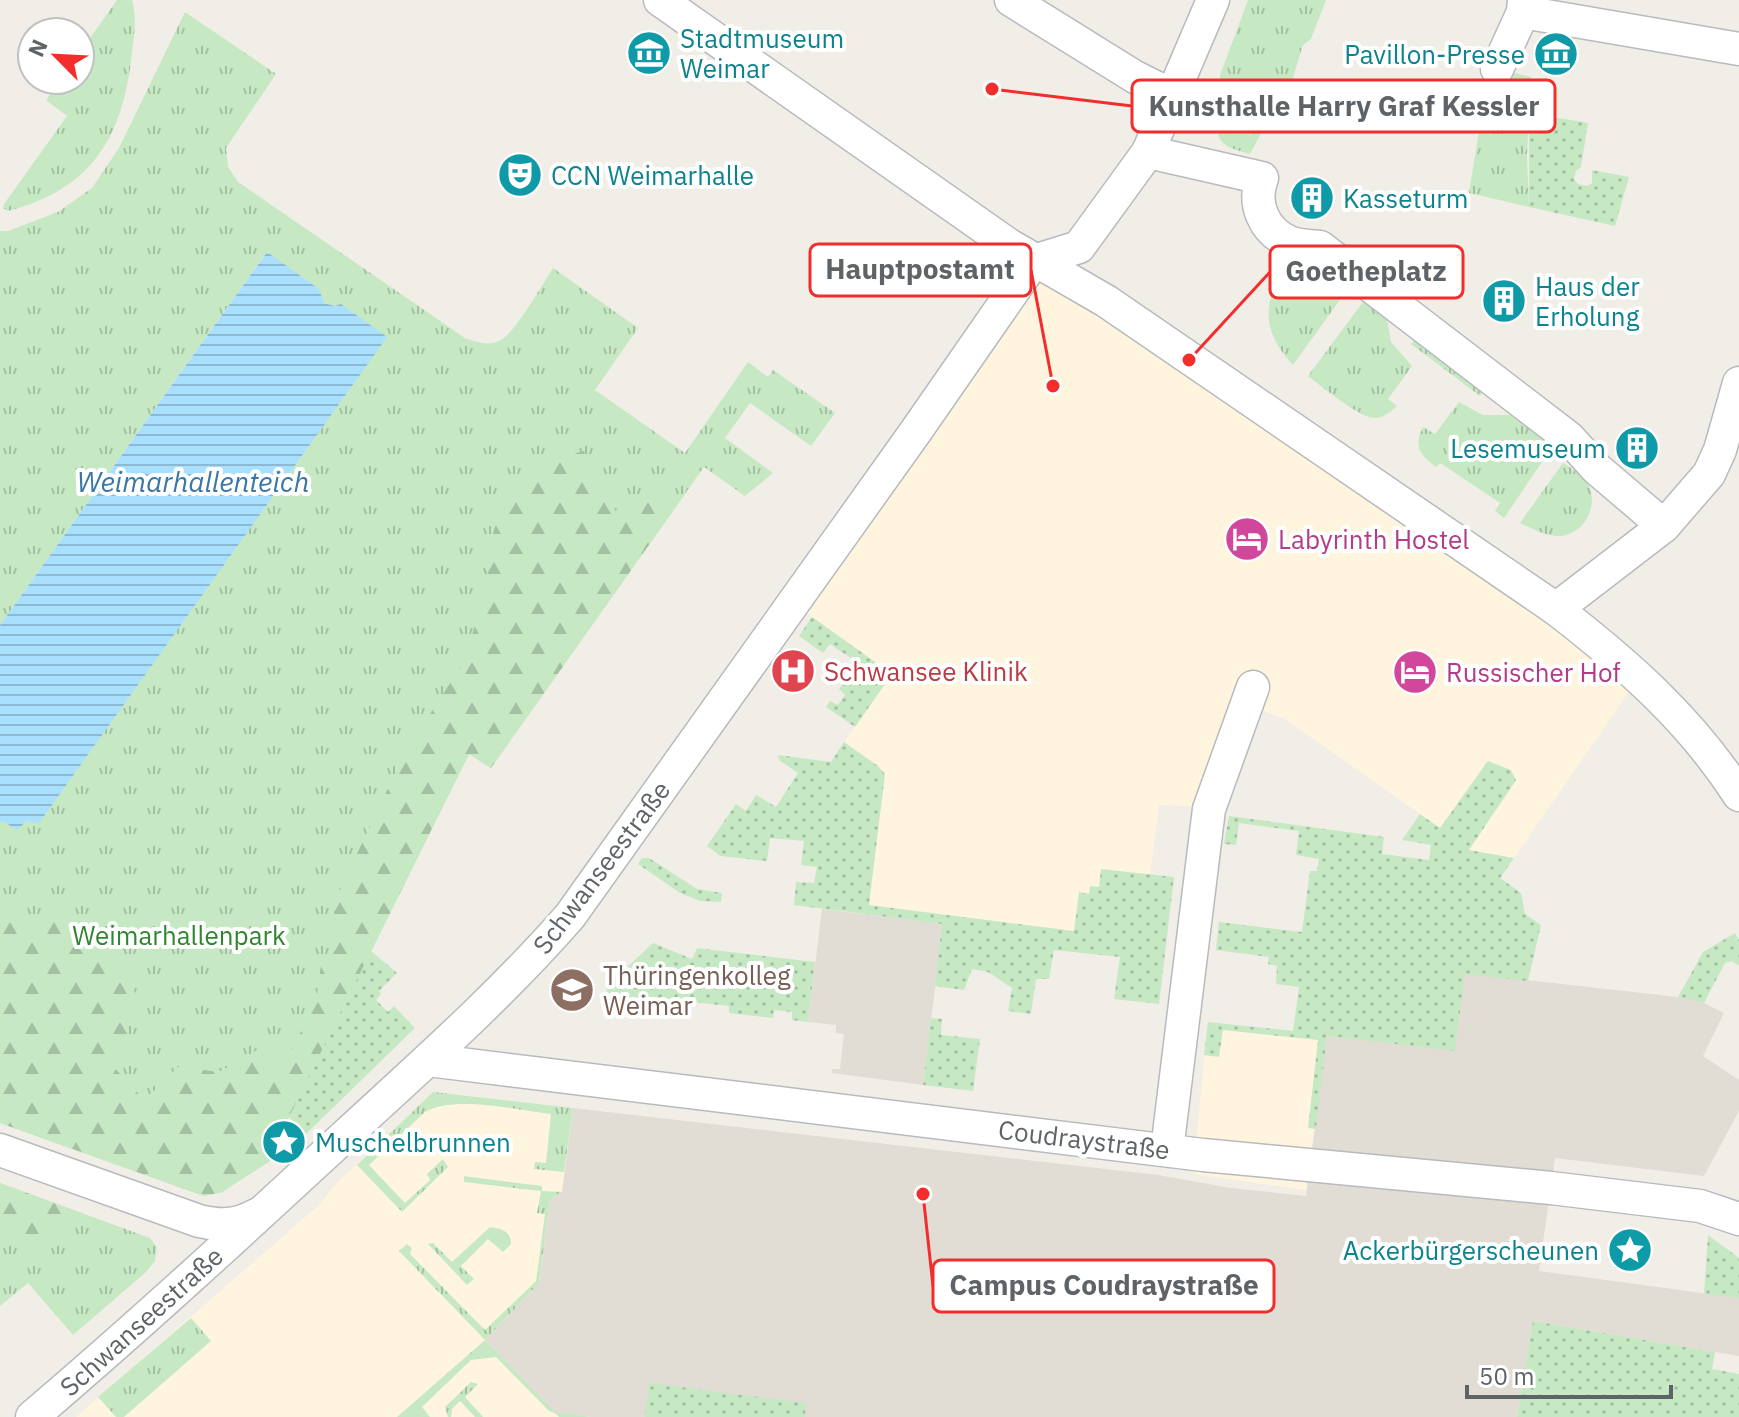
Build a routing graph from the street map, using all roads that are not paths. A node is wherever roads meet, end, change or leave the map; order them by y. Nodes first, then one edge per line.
1 (660, 0) edge
2 (1213, 0) edge
3 (1016, 4) edge
4 (1523, 6) edge
5 (1739, 49) edge
6 (1497, 69) dead end
7 (1168, 108) junction
8 (1148, 152) junction
9 (1034, 261) junction
10 (1739, 383) edge
11 (1664, 526) junction
12 (1556, 609) junction
13 (1253, 687) dead end
14 (1739, 795) edge
15 (428, 1060) junction
16 (0, 1150) edge
17 (1167, 1150) junction
18 (266, 1210) junction
19 (1739, 1219) edge
20 (32, 1417) edge

1 - 9 street
2 - 7 street
3 - 7 street
4 - 5 street
4 - 6 street
7 - 8 street
8 - 9 street
8 - 11 street
9 - 12 street
9 - 15 street, Schwanseestraße
10 - 11 street
11 - 12 street
12 - 14 street
13 - 17 street
15 - 17 street, Coudraystraße
15 - 18 street, Schwanseestraße
16 - 18 street
17 - 19 street, Coudraystraße
18 - 20 street, Schwanseestraße

